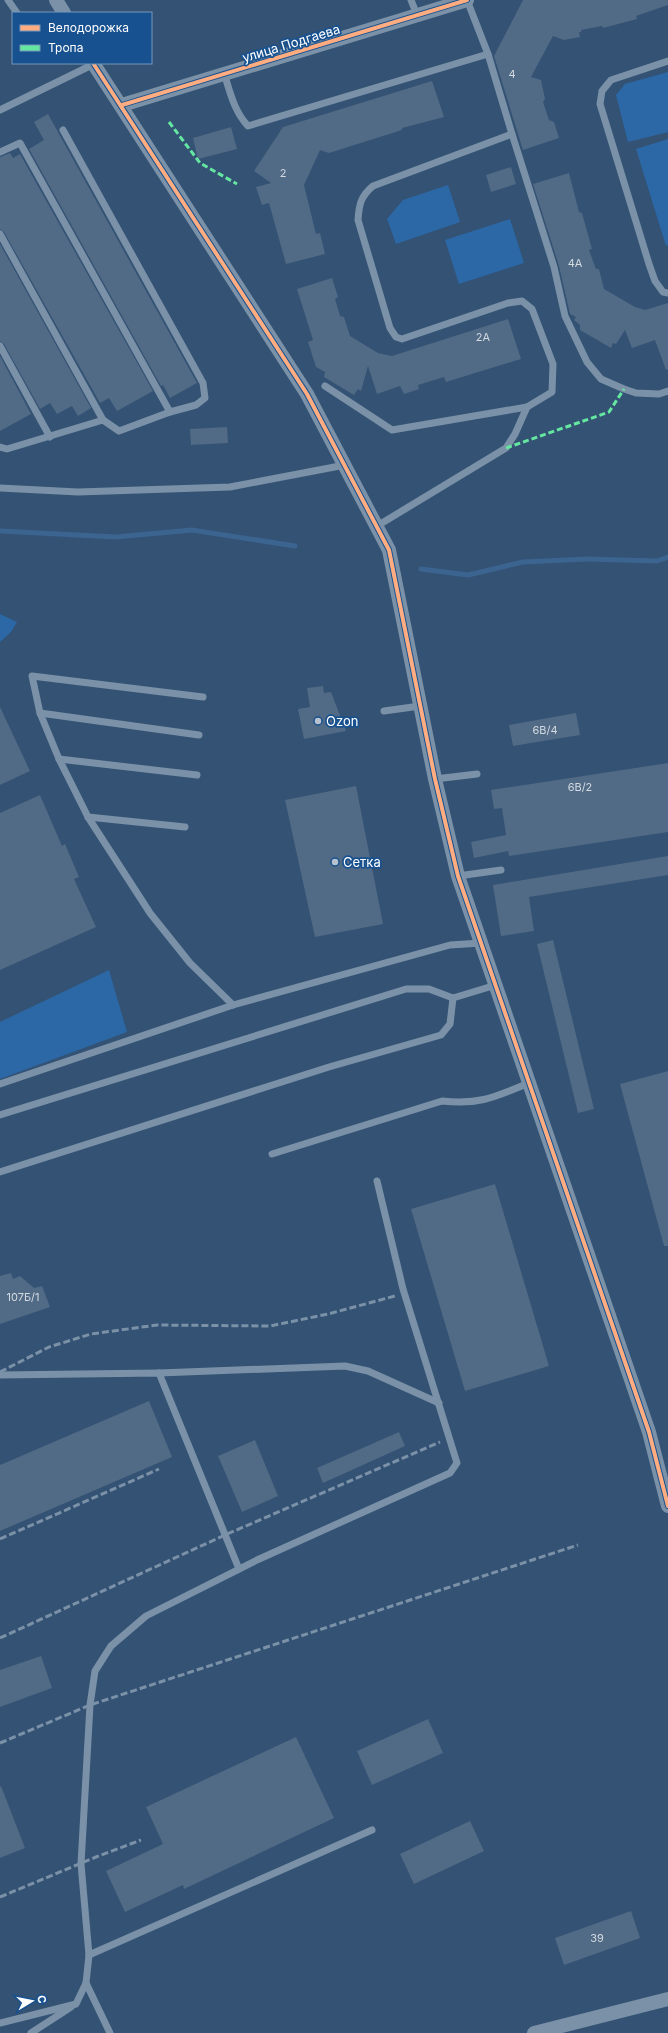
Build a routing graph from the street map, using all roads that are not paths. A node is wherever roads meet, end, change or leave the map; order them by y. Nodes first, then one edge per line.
1 (8, 0) edge
2 (56, 0) edge
3 (411, 0) edge
4 (467, 0) edge
5 (16, 12) edge
6 (63, 12) edge
7 (417, 15) junction
8 (488, 54) junction
9 (668, 61) edge
10 (92, 64) edge
11 (95, 64) edge
12 (224, 73) junction
13 (122, 106) junction
14 (0, 110) edge
15 (63, 130) dead end
16 (512, 134) junction
17 (0, 152) edge
18 (0, 234) edge
19 (668, 293) edge
20 (0, 346) edge
21 (325, 386) dead end
22 (668, 392) edge
23 (526, 407) junction
24 (170, 412) junction
25 (103, 420) junction
26 (50, 437) junction
27 (0, 447) edge
28 (345, 465) junction
29 (0, 488) edge
30 (377, 526) junction
31 (203, 697) dead end
32 (420, 706) junction
33 (384, 711) dead end
34 (40, 713) junction
35 (199, 735) dead end
36 (59, 759) junction
37 (477, 774) dead end
38 (197, 775) dead end
39 (435, 779) junction
40 (88, 817) junction
41 (185, 827) dead end
42 (501, 870) dead end
43 (458, 876) junction
44 (481, 943) junction
45 (496, 985) junction
46 (453, 998) junction
47 (233, 1006) junction
48 (529, 1083) junction
49 (0, 1084) edge
50 (0, 1115) edge
51 (272, 1154) dead end
52 (0, 1172) edge
53 (377, 1181) dead end
54 (159, 1373) junction
55 (0, 1375) edge
56 (439, 1403) junction
57 (668, 1506) edge
58 (239, 1569) junction
59 (372, 1830) dead end
60 (89, 1955) junction
61 (86, 1983) junction
62 (668, 1999) edge
63 (76, 2004) junction
64 (0, 2023) edge
65 (31, 2033) edge
66 (110, 2033) edge
67 (534, 2033) edge

1 - 5 lane
2 - 6 street
3 - 7 lane
4 - 7 street, улица Подгаева
4 - 8 lane
7 - 12 street, улица Подгаева
8 - 12 lane
8 - 16 lane
9 - 19 lane
10 - 14 lane
11 - 13 street
12 - 13 street, улица Подгаева
13 - 28 street
15 - 24 lane
16 - 22 lane
16 - 23 lane
17 - 24 lane
18 - 25 lane
20 - 26 lane
21 - 23 lane
23 - 30 lane
24 - 25 lane
25 - 26 lane
26 - 27 lane
28 - 29 lane
28 - 30 street
30 - 32 street
31 - 34 lane
32 - 33 lane
32 - 39 street
34 - 35 lane
34 - 36 lane
36 - 38 lane
36 - 40 lane
37 - 39 lane
39 - 43 street
40 - 41 lane
40 - 47 lane
42 - 43 lane
43 - 44 street
44 - 45 street
44 - 47 lane
45 - 46 lane
45 - 48 street
46 - 50 lane
46 - 52 lane
47 - 49 lane
48 - 51 lane
48 - 57 street
53 - 56 lane
54 - 55 lane
54 - 56 lane
54 - 58 lane
56 - 58 lane
58 - 60 lane
59 - 60 lane
60 - 61 lane
61 - 63 lane
61 - 66 lane
62 - 67 street
63 - 64 lane
63 - 65 lane

